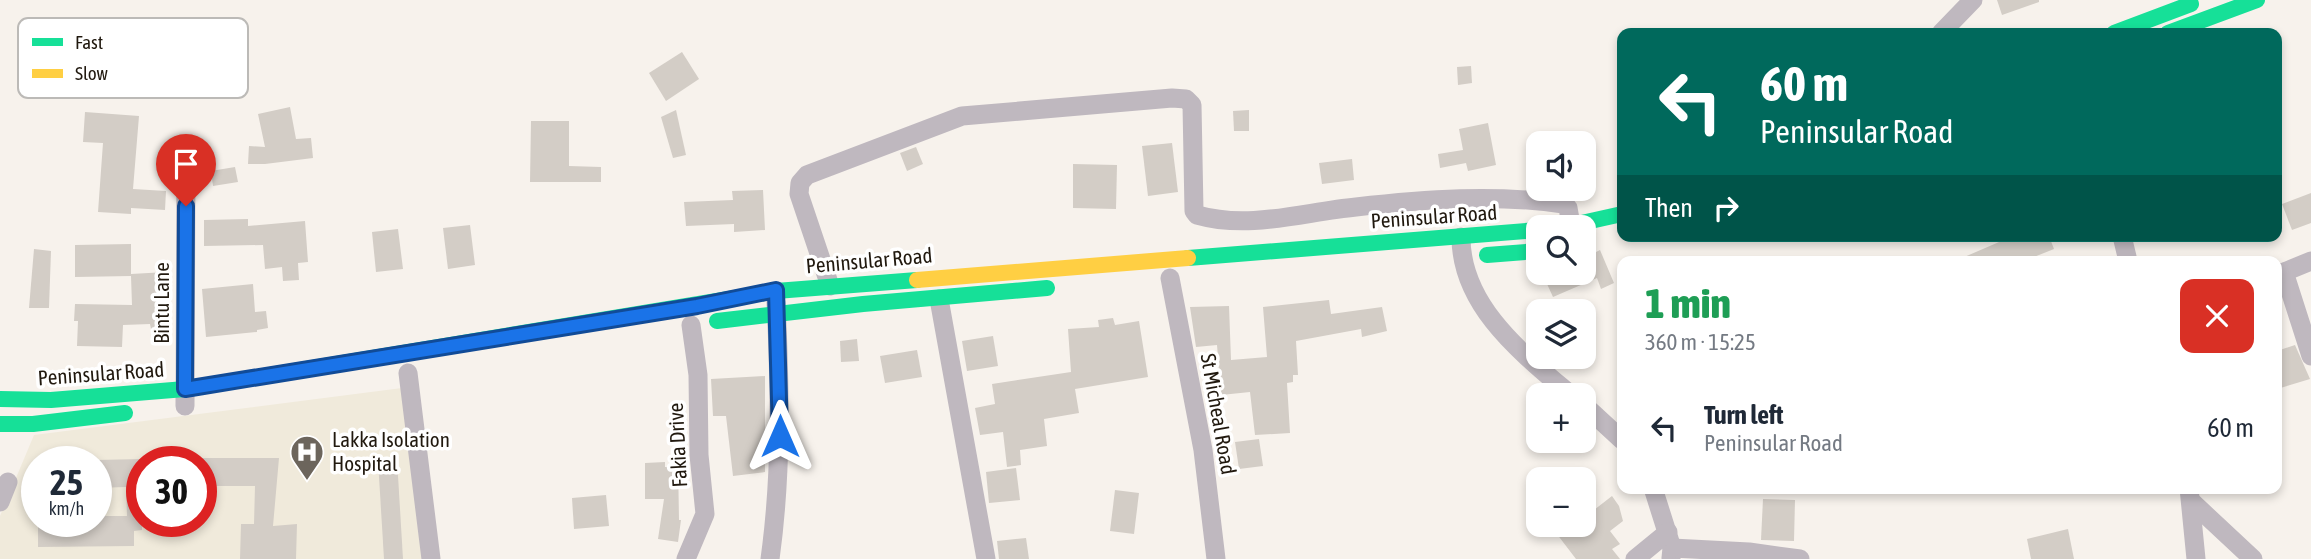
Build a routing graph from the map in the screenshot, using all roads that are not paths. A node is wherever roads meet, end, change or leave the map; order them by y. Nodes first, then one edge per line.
1 (1973, 0) edge
2 (2201, 0) edge
3 (2257, 0) edge
4 (1946, 28) edge
5 (2127, 28) edge
6 (2181, 28) edge
7 (186, 159) dead end
8 (1567, 215) edge
9 (1617, 215) edge
10 (1596, 219) edge
11 (1526, 231) edge
12 (1461, 237) junction
13 (1526, 252) edge
14 (1455, 258) junction
15 (2311, 261) edge
16 (2282, 274) edge
17 (2282, 277) edge
18 (1170, 278) dead end
19 (830, 286) junction
20 (1069, 286) dead end
21 (776, 290) junction
22 (939, 299) junction
23 (777, 313) junction
24 (684, 326) joint
25 (2311, 356) edge
26 (408, 373) dead end
27 (1558, 383) edge
28 (0, 399) edge
29 (185, 402) junction
30 (144, 411) dead end
31 (1596, 416) edge
32 (0, 425) edge
33 (1617, 435) edge
34 (8, 482) dead end
35 (1655, 494) edge
36 (2190, 495) edge
37 (0, 502) edge
38 (1670, 546) edge
39 (431, 559) edge
40 (686, 559) edge
41 (770, 559) edge
42 (986, 559) edge
43 (1216, 559) edge
44 (1635, 559) edge
45 (1800, 559) edge
46 (2196, 559) edge
47 (2253, 559) edge

1 - 4 street
2 - 5 main road
3 - 6 main road
7 - 29 street, Bintu Lane
8 - 19 street
9 - 10 main road
11 - 12 main road, Peninsular Road
12 - 14 street
12 - 19 main road, Peninsular Road
13 - 14 main road, Peninsular Road
14 - 27 street
15 - 16 street
17 - 25 street
18 - 43 street, St Micheal Road
19 - 21 main road, Peninsular Road
20 - 22 main road, Peninsular Road
21 - 23 street
21 - 29 main road, Peninsular Road
22 - 23 main road, Peninsular Road
22 - 42 street
23 - 24 main road, Peninsular Road
23 - 41 street
24 - 40 street, Fakia Drive
26 - 39 street
28 - 29 main road, Peninsular Road
30 - 32 main road, Peninsular Road
31 - 33 street
34 - 37 street
35 - 38 street
36 - 46 street
36 - 47 street
38 - 44 street
38 - 45 street

